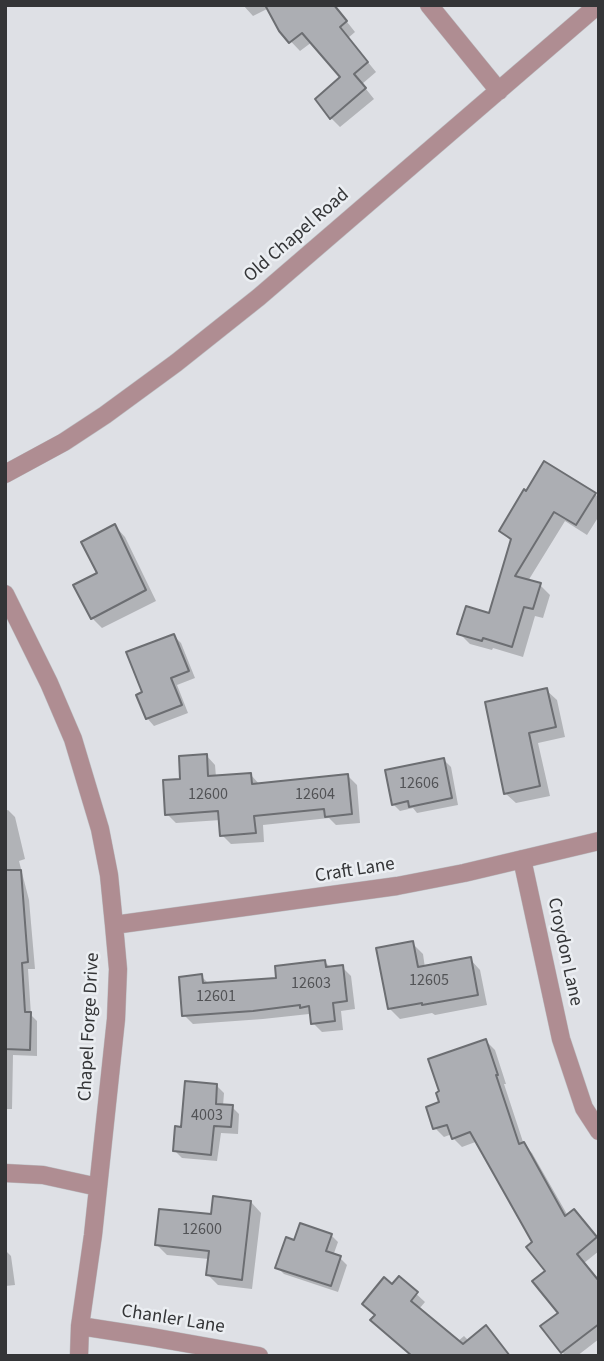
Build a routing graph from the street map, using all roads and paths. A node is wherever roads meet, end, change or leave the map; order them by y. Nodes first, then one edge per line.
1 (429, 5) edge
2 (598, 5) edge
3 (499, 91) junction
4 (5, 474) edge
5 (5, 594) edge
6 (599, 841) edge
7 (522, 859) junction
8 (114, 925) junction
9 (599, 1131) edge
10 (5, 1173) edge
11 (98, 1187) junction
12 (80, 1326) junction
13 (79, 1356) edge
14 (259, 1356) edge

1 - 3 street
2 - 3 street, Old Chapel Road
3 - 4 street, Old Chapel Road
5 - 8 street, Chapel Forge Drive
6 - 7 street, Craft Lane
7 - 8 street, Craft Lane
7 - 9 street, Croydon Lane
8 - 11 street, Chapel Forge Drive
10 - 11 street
11 - 12 street, Chapel Forge Drive
12 - 13 street, Chapel Forge Drive
12 - 14 street, Chanler Lane

